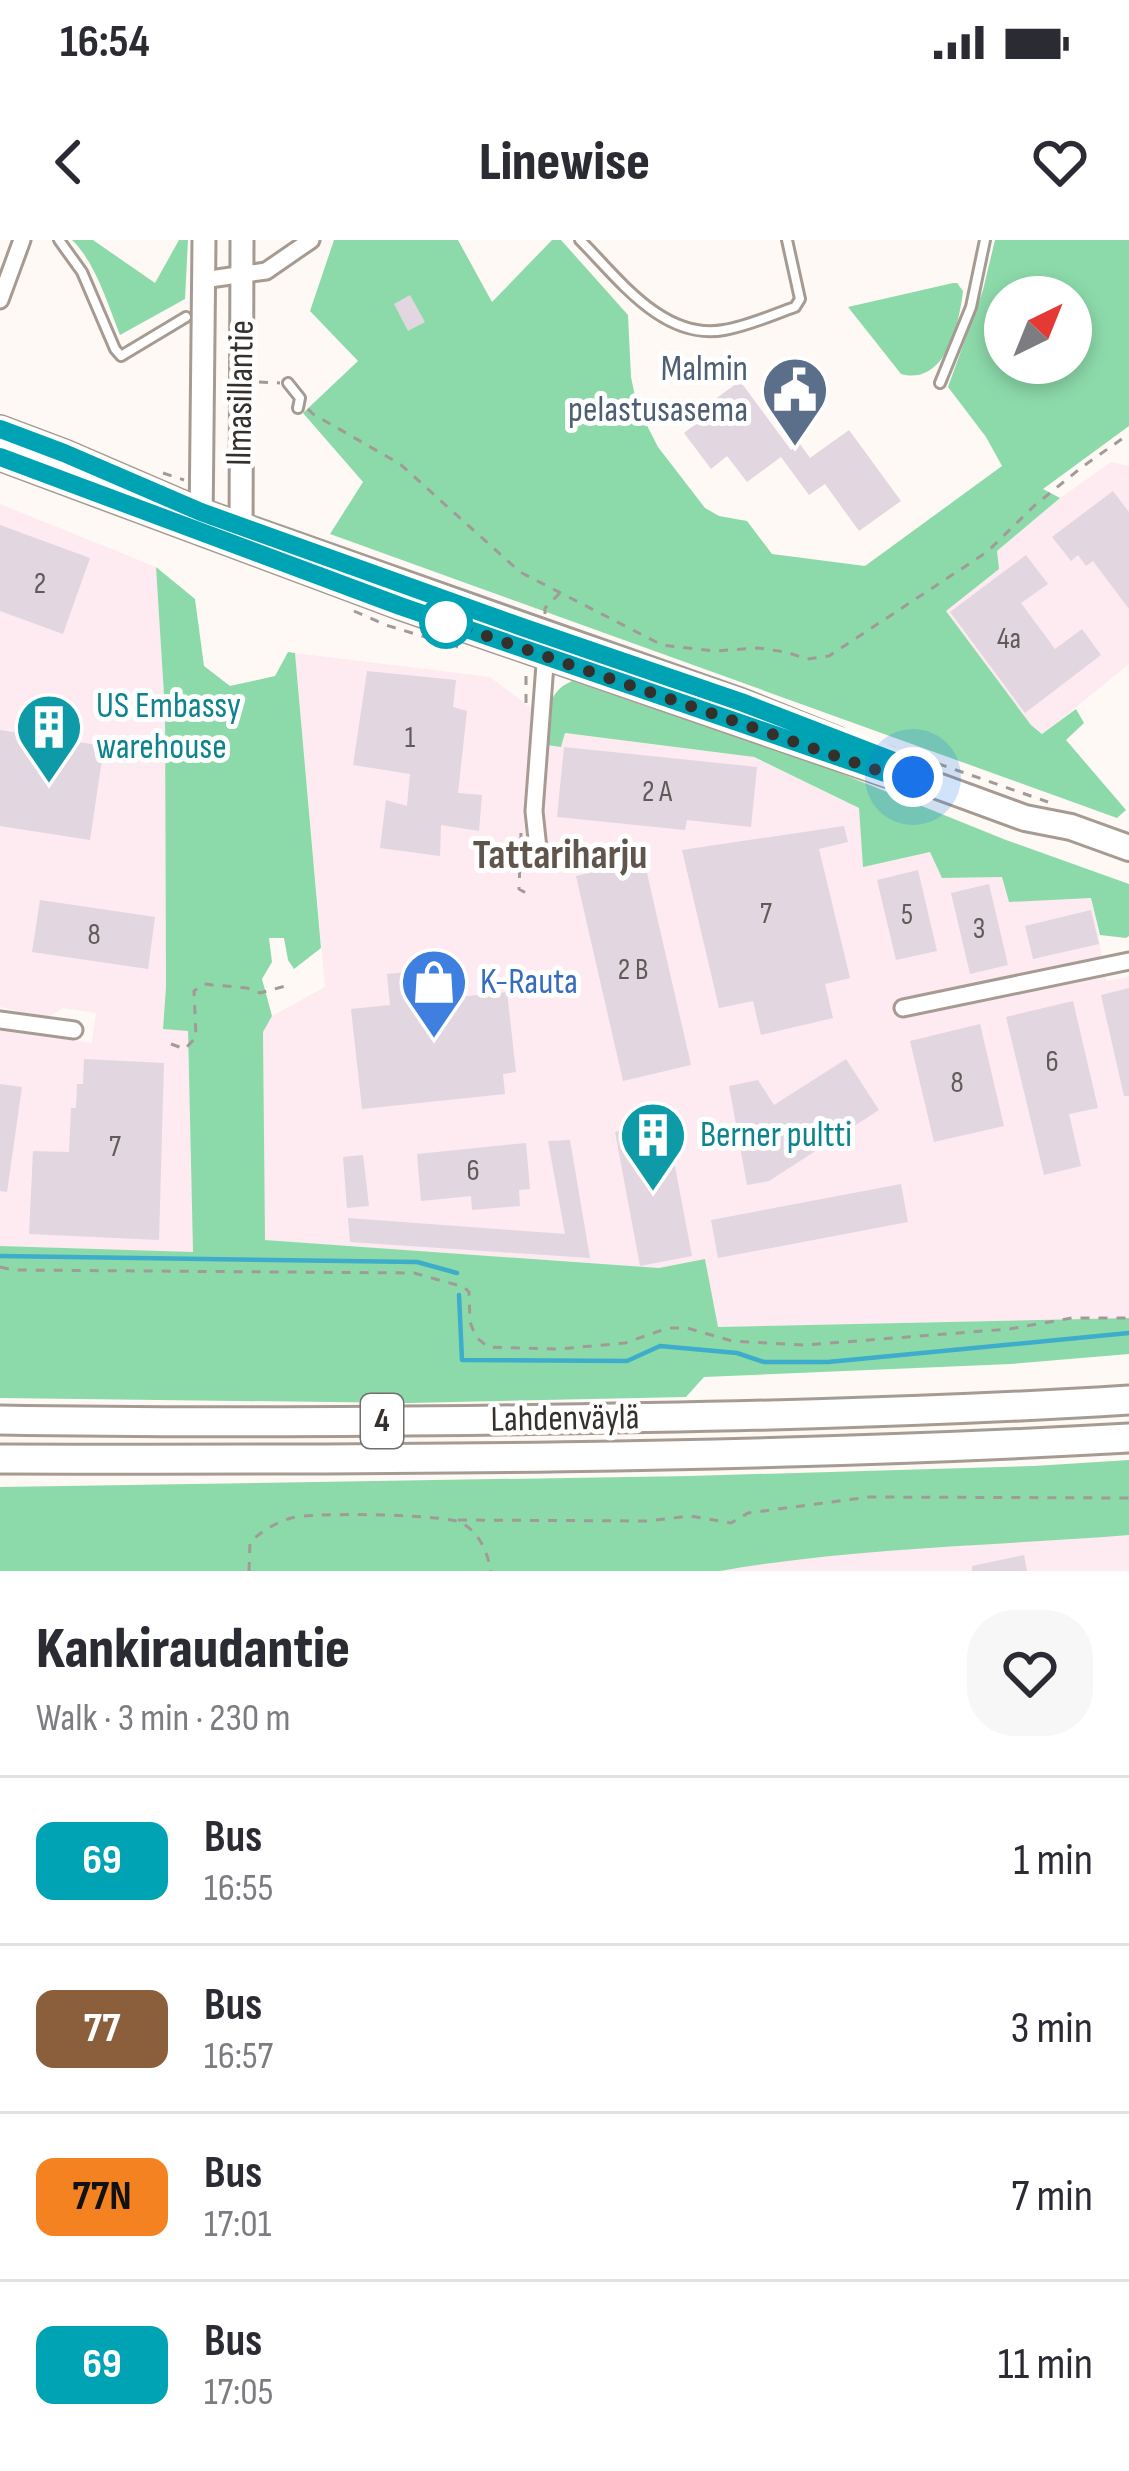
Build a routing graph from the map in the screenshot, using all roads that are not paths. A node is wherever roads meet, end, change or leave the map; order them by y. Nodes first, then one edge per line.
1 (22, 240) edge
2 (59, 240) edge
3 (203, 240) edge
4 (242, 240) edge
5 (311, 240) edge
6 (580, 240) edge
7 (787, 240) edge
8 (985, 240) edge
9 (242, 275) junction
10 (203, 280) junction
11 (0, 300) edge
12 (186, 317) dead end
13 (288, 383) road end
14 (940, 383) dead end
15 (298, 408) dead end
16 (0, 429) edge
17 (0, 457) edge
18 (201, 522) junction
19 (241, 536) junction
20 (546, 636) junction
21 (1025, 818) junction
22 (1129, 848) edge
23 (539, 858) dead end
24 (1129, 866) edge
25 (1129, 961) edge
26 (903, 1008) dead end
27 (0, 1020) edge
28 (74, 1030) dead end
29 (1129, 1400) edge
30 (0, 1420) edge
31 (1129, 1438) edge
32 (0, 1459) edge

1 - 11 street
2 - 12 lane
3 - 10 main road, Ilmasillantie
4 - 9 main road, Ilmasillantie
5 - 9 street
6 - 7 lane
8 - 14 lane
9 - 10 street
9 - 19 main road, Ilmasillantie
10 - 18 main road, Ilmasillantie
13 - 15 lane
16 - 18 main road
17 - 18 main road
18 - 19 main road
19 - 20 main road
20 - 21 main road
20 - 23 street
21 - 22 main road
21 - 24 main road
25 - 26 street
27 - 28 street
29 - 30 highway, Lahdenväylä / 4
31 - 32 highway, Lahdenväylä / 4

